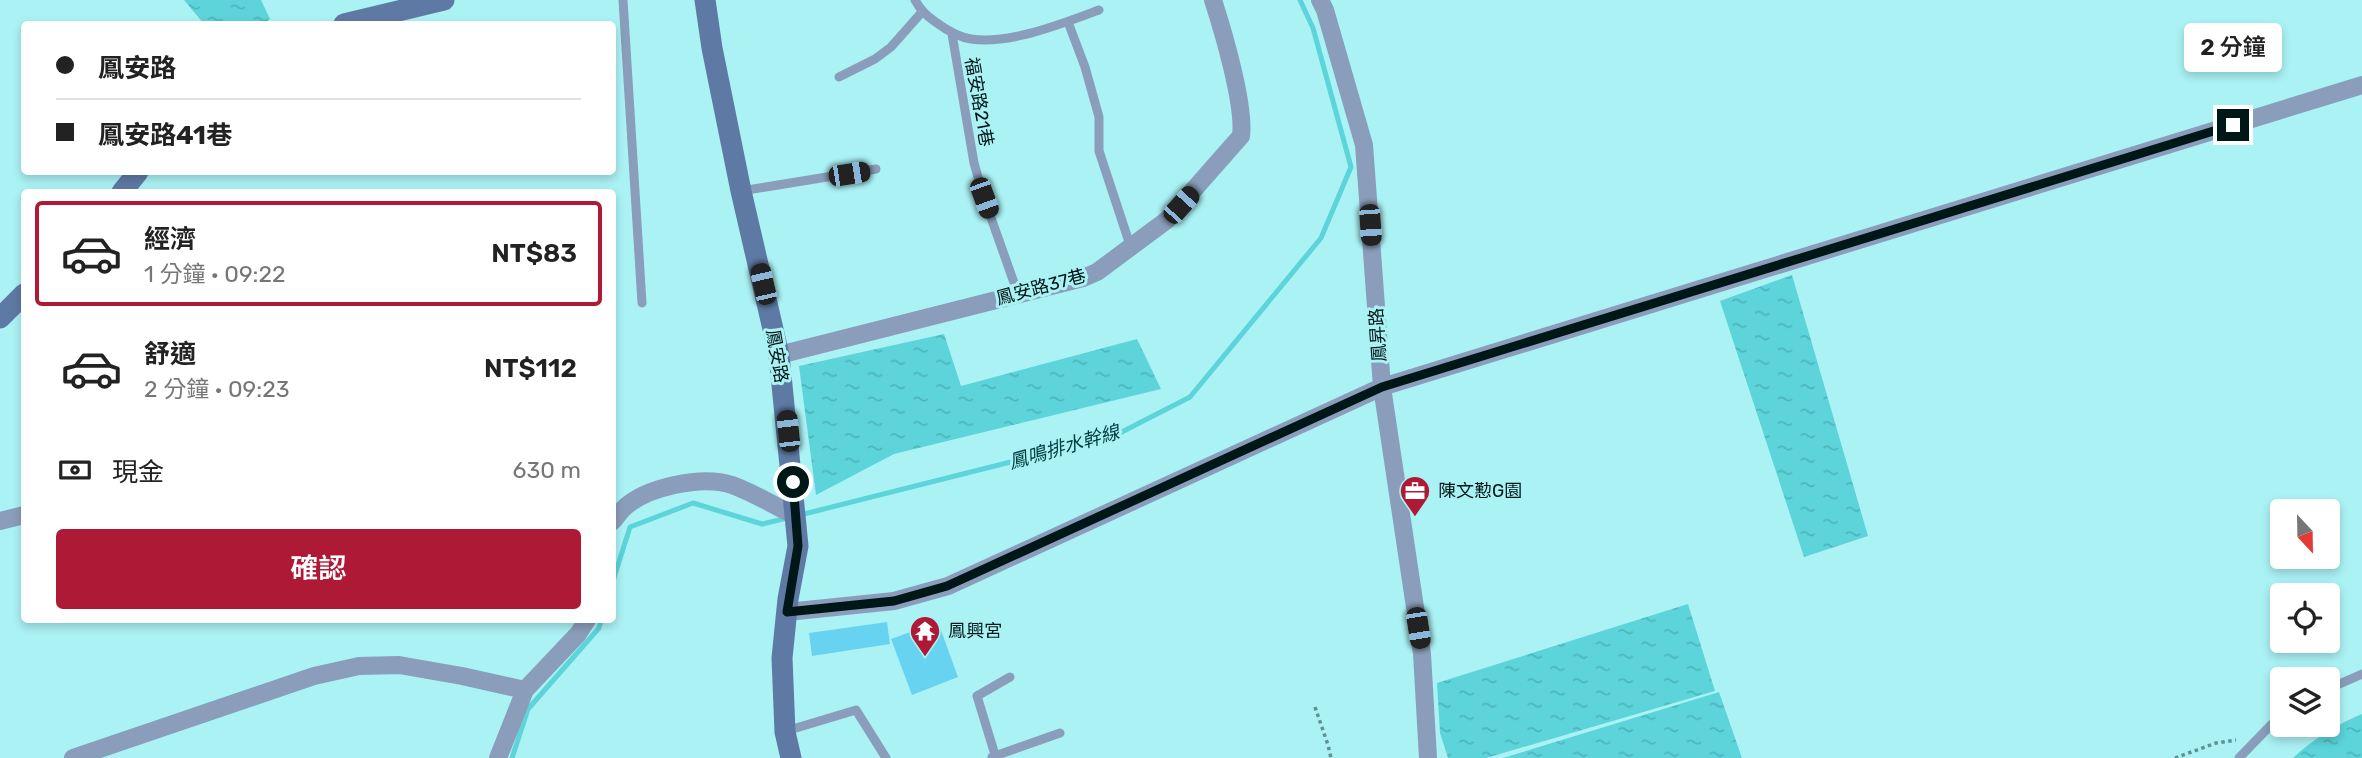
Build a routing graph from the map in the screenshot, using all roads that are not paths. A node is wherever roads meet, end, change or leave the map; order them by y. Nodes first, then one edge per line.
1 (444, 0) edge
2 (623, 0) edge
3 (705, 0) edge
4 (915, 0) edge
5 (1213, 0) edge
6 (1320, 0) edge
7 (1099, 10) dead end
8 (922, 12) junction
9 (356, 21) edge
10 (1068, 22) junction
11 (952, 34) junction
12 (839, 77) dead end
13 (2362, 85) edge
14 (876, 169) dead end
15 (135, 175) edge
16 (124, 189) edge
17 (741, 191) junction
18 (1131, 248) junction
19 (1018, 294) junction
20 (21, 297) edge
21 (642, 303) dead end
22 (0, 317) edge
23 (779, 355) junction
24 (1382, 387) junction
25 (616, 513) edge
26 (21, 516) edge
27 (796, 516) junction
28 (0, 522) edge
29 (787, 612) junction
30 (585, 623) edge
31 (2362, 674) edge
32 (1010, 677) dead end
33 (2340, 684) edge
34 (525, 690) junction
35 (2270, 725) edge
36 (785, 732) junction
37 (1060, 733) dead end
38 (994, 757) edge
39 (1427, 757) edge
40 (73, 758) edge
41 (498, 758) edge
42 (791, 758) edge
43 (886, 758) edge
44 (2239, 758) edge

1 - 9 street
2 - 21 lane
3 - 17 street, 鳳安路
4 - 8 lane, 福安路21巷
5 - 18 street, 鳳安路37巷
6 - 24 street, 鳳昇路
7 - 10 lane, 福安路21巷
8 - 11 lane, 福安路21巷
8 - 12 lane
10 - 11 lane, 福安路21巷
10 - 18 lane
11 - 19 lane, 福安路21巷
13 - 24 street
14 - 17 lane
15 - 16 street
17 - 23 street, 鳳安路
18 - 19 street, 鳳安路37巷
19 - 23 street, 鳳安路37巷
20 - 22 street
23 - 27 street, 鳳安路
24 - 29 street
24 - 39 street, 鳳昇路
25 - 27 street
26 - 28 street
27 - 29 street, 鳳安路
29 - 36 street, 鳳安路
30 - 34 street
31 - 33 lane
32 - 38 lane
34 - 40 street
34 - 41 street
35 - 44 lane
36 - 42 street, 鳳安路
36 - 43 lane
37 - 38 lane

